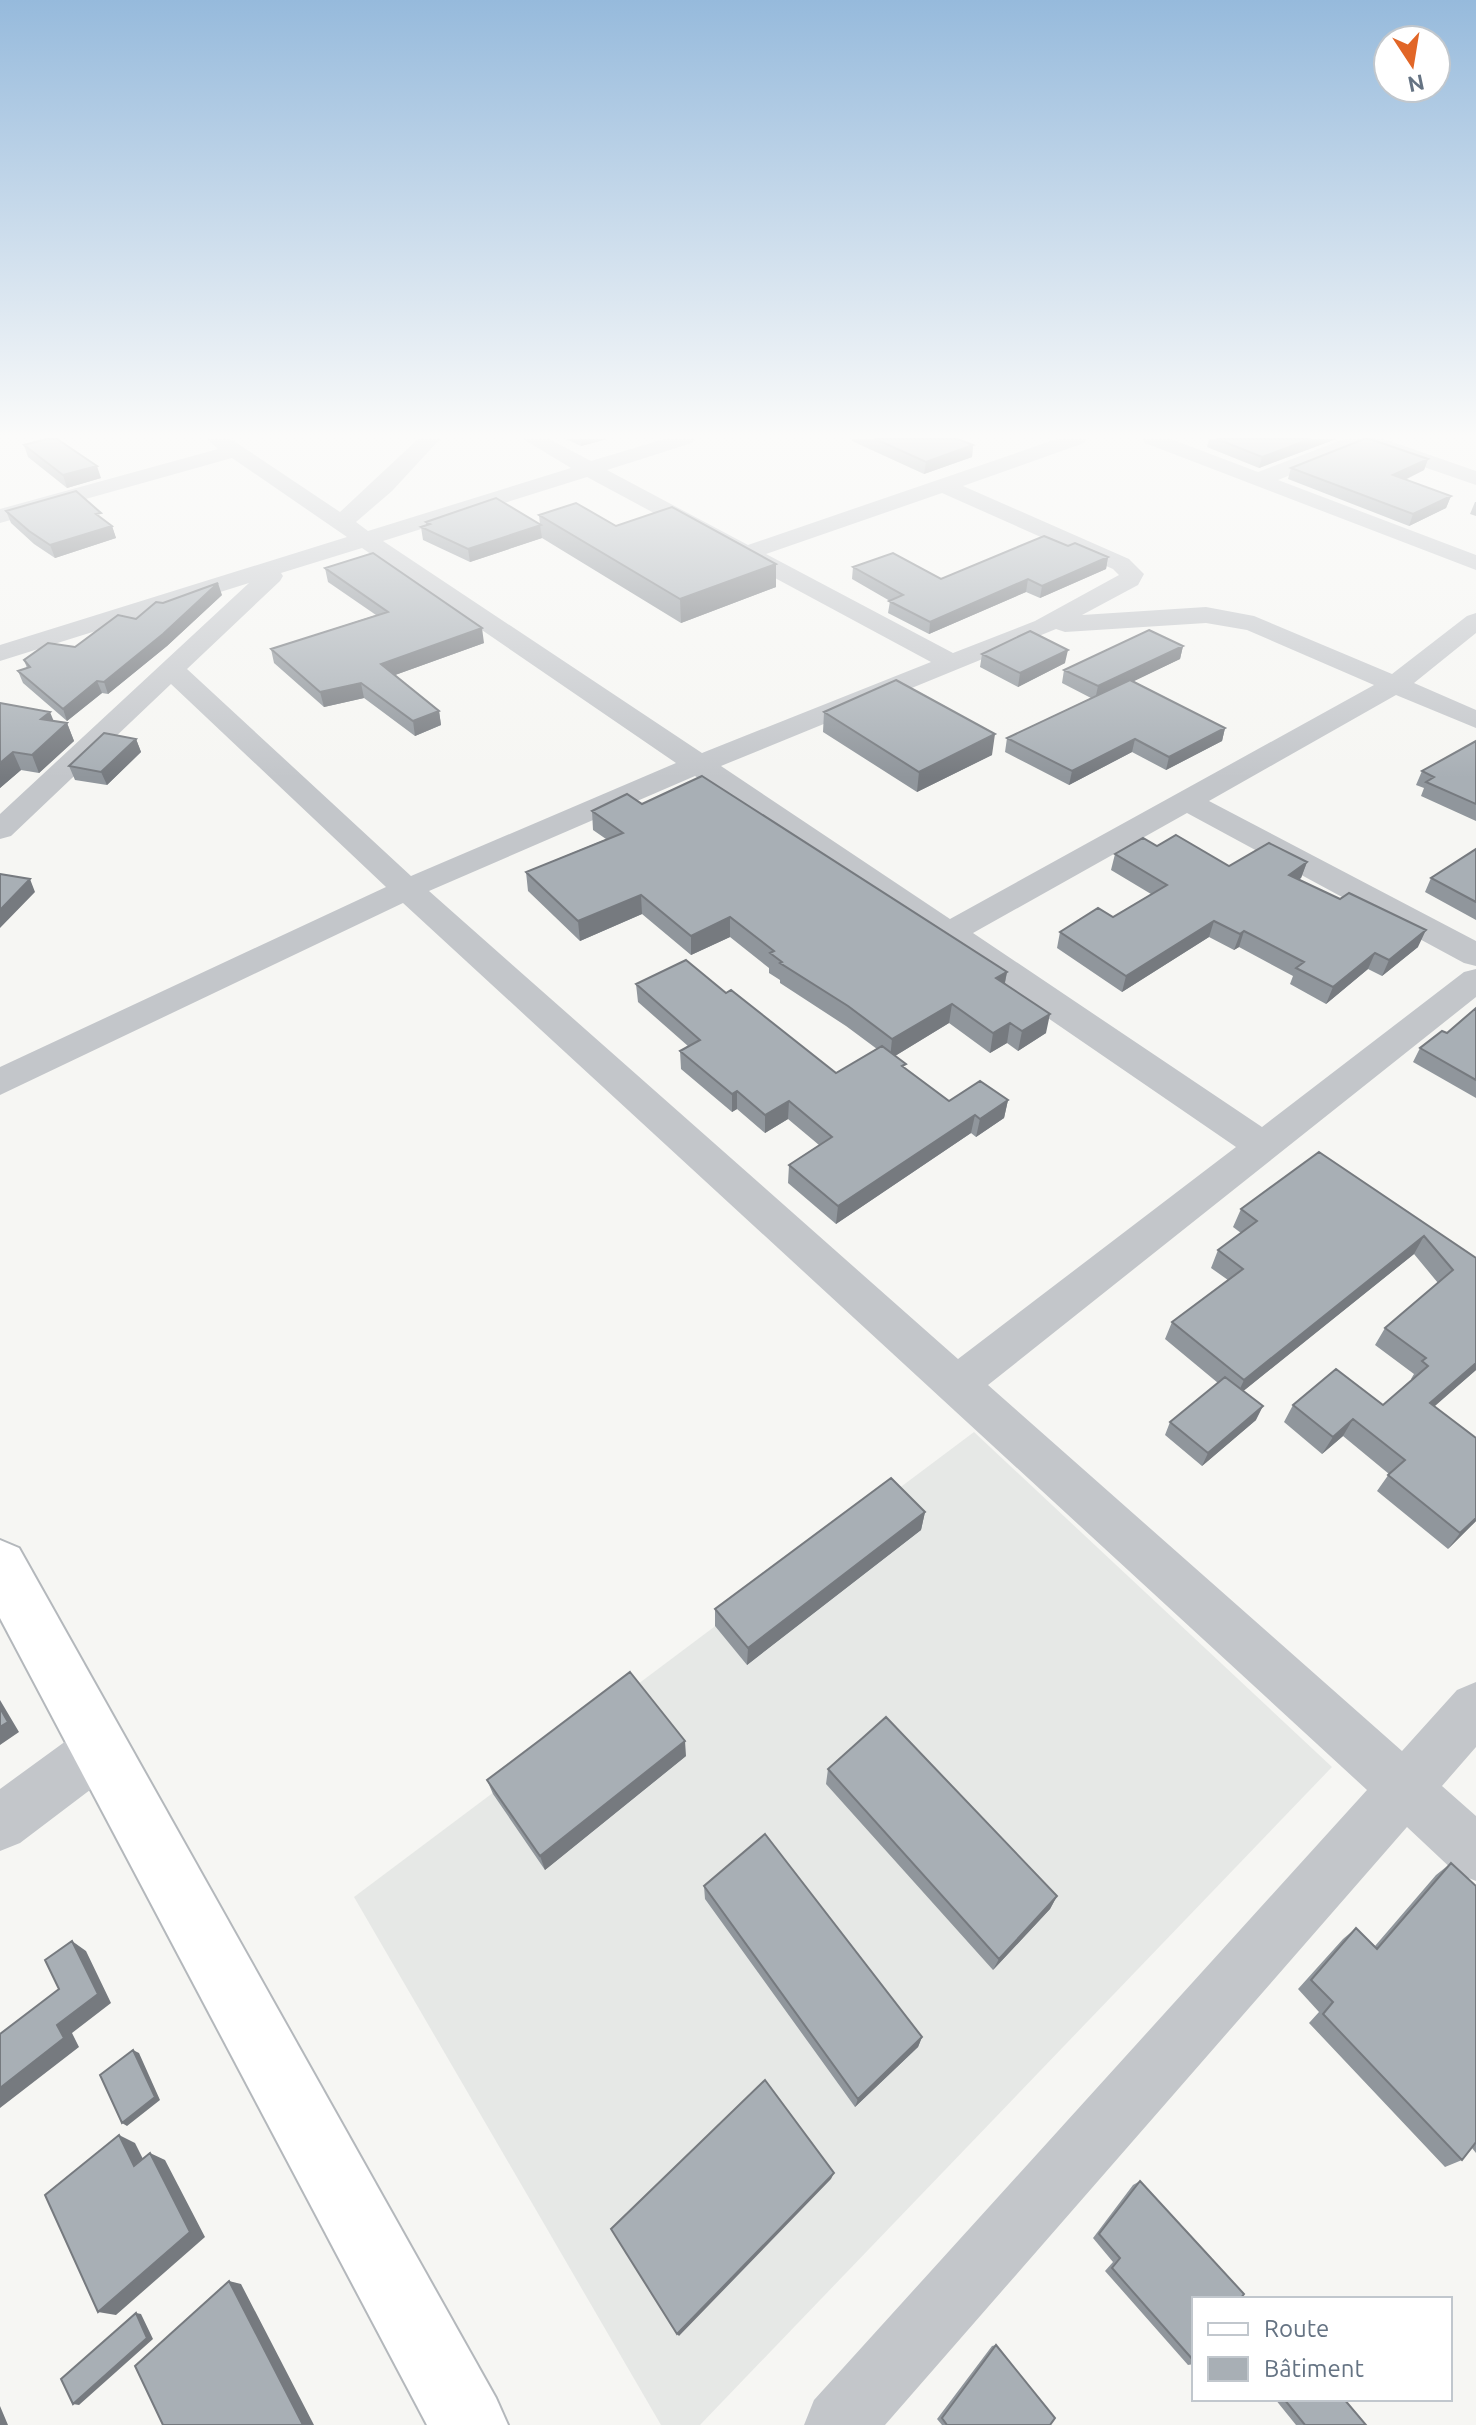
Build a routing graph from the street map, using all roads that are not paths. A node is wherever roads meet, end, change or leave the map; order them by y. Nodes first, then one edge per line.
1 (330, 552) edge
2 (386, 552) edge
3 (1094, 552) edge
4 (1448, 552) edge
5 (747, 553) edge
6 (1476, 563) edge
7 (280, 568) junction
8 (1476, 621) edge
9 (1044, 626) junction
10 (0, 653) edge
11 (952, 663) junction
12 (171, 669) junction
13 (1396, 684) junction
14 (1476, 720) edge
15 (699, 764) junction
16 (1187, 801) junction
17 (0, 830) edge
18 (407, 889) junction
19 (947, 934) junction
20 (1476, 955) edge
21 (1476, 980) edge
22 (0, 1082) edge
23 (1263, 1146) junction
24 (957, 1385) junction
25 (0, 1565) edge
26 (1476, 1708) edge
27 (100, 1749) junction
28 (1405, 1788) junction
29 (0, 1823) edge
30 (1476, 1853) edge
31 (469, 2425) edge
32 (839, 2425) edge

1 - 7 street
2 - 15 street
3 - 9 street
4 - 6 street
5 - 11 street
7 - 10 street
7 - 12 street
8 - 13 street
9 - 11 street
9 - 13 street
11 - 15 street
12 - 17 street
12 - 18 street
13 - 14 street
13 - 16 street
15 - 18 street
15 - 19 street
16 - 19 street
16 - 20 street
18 - 22 street
18 - 24 street
19 - 23 street
21 - 23 street
23 - 24 street
24 - 28 street
25 - 27 main road
26 - 28 street
27 - 29 street
27 - 31 main road
28 - 30 street
28 - 32 street

